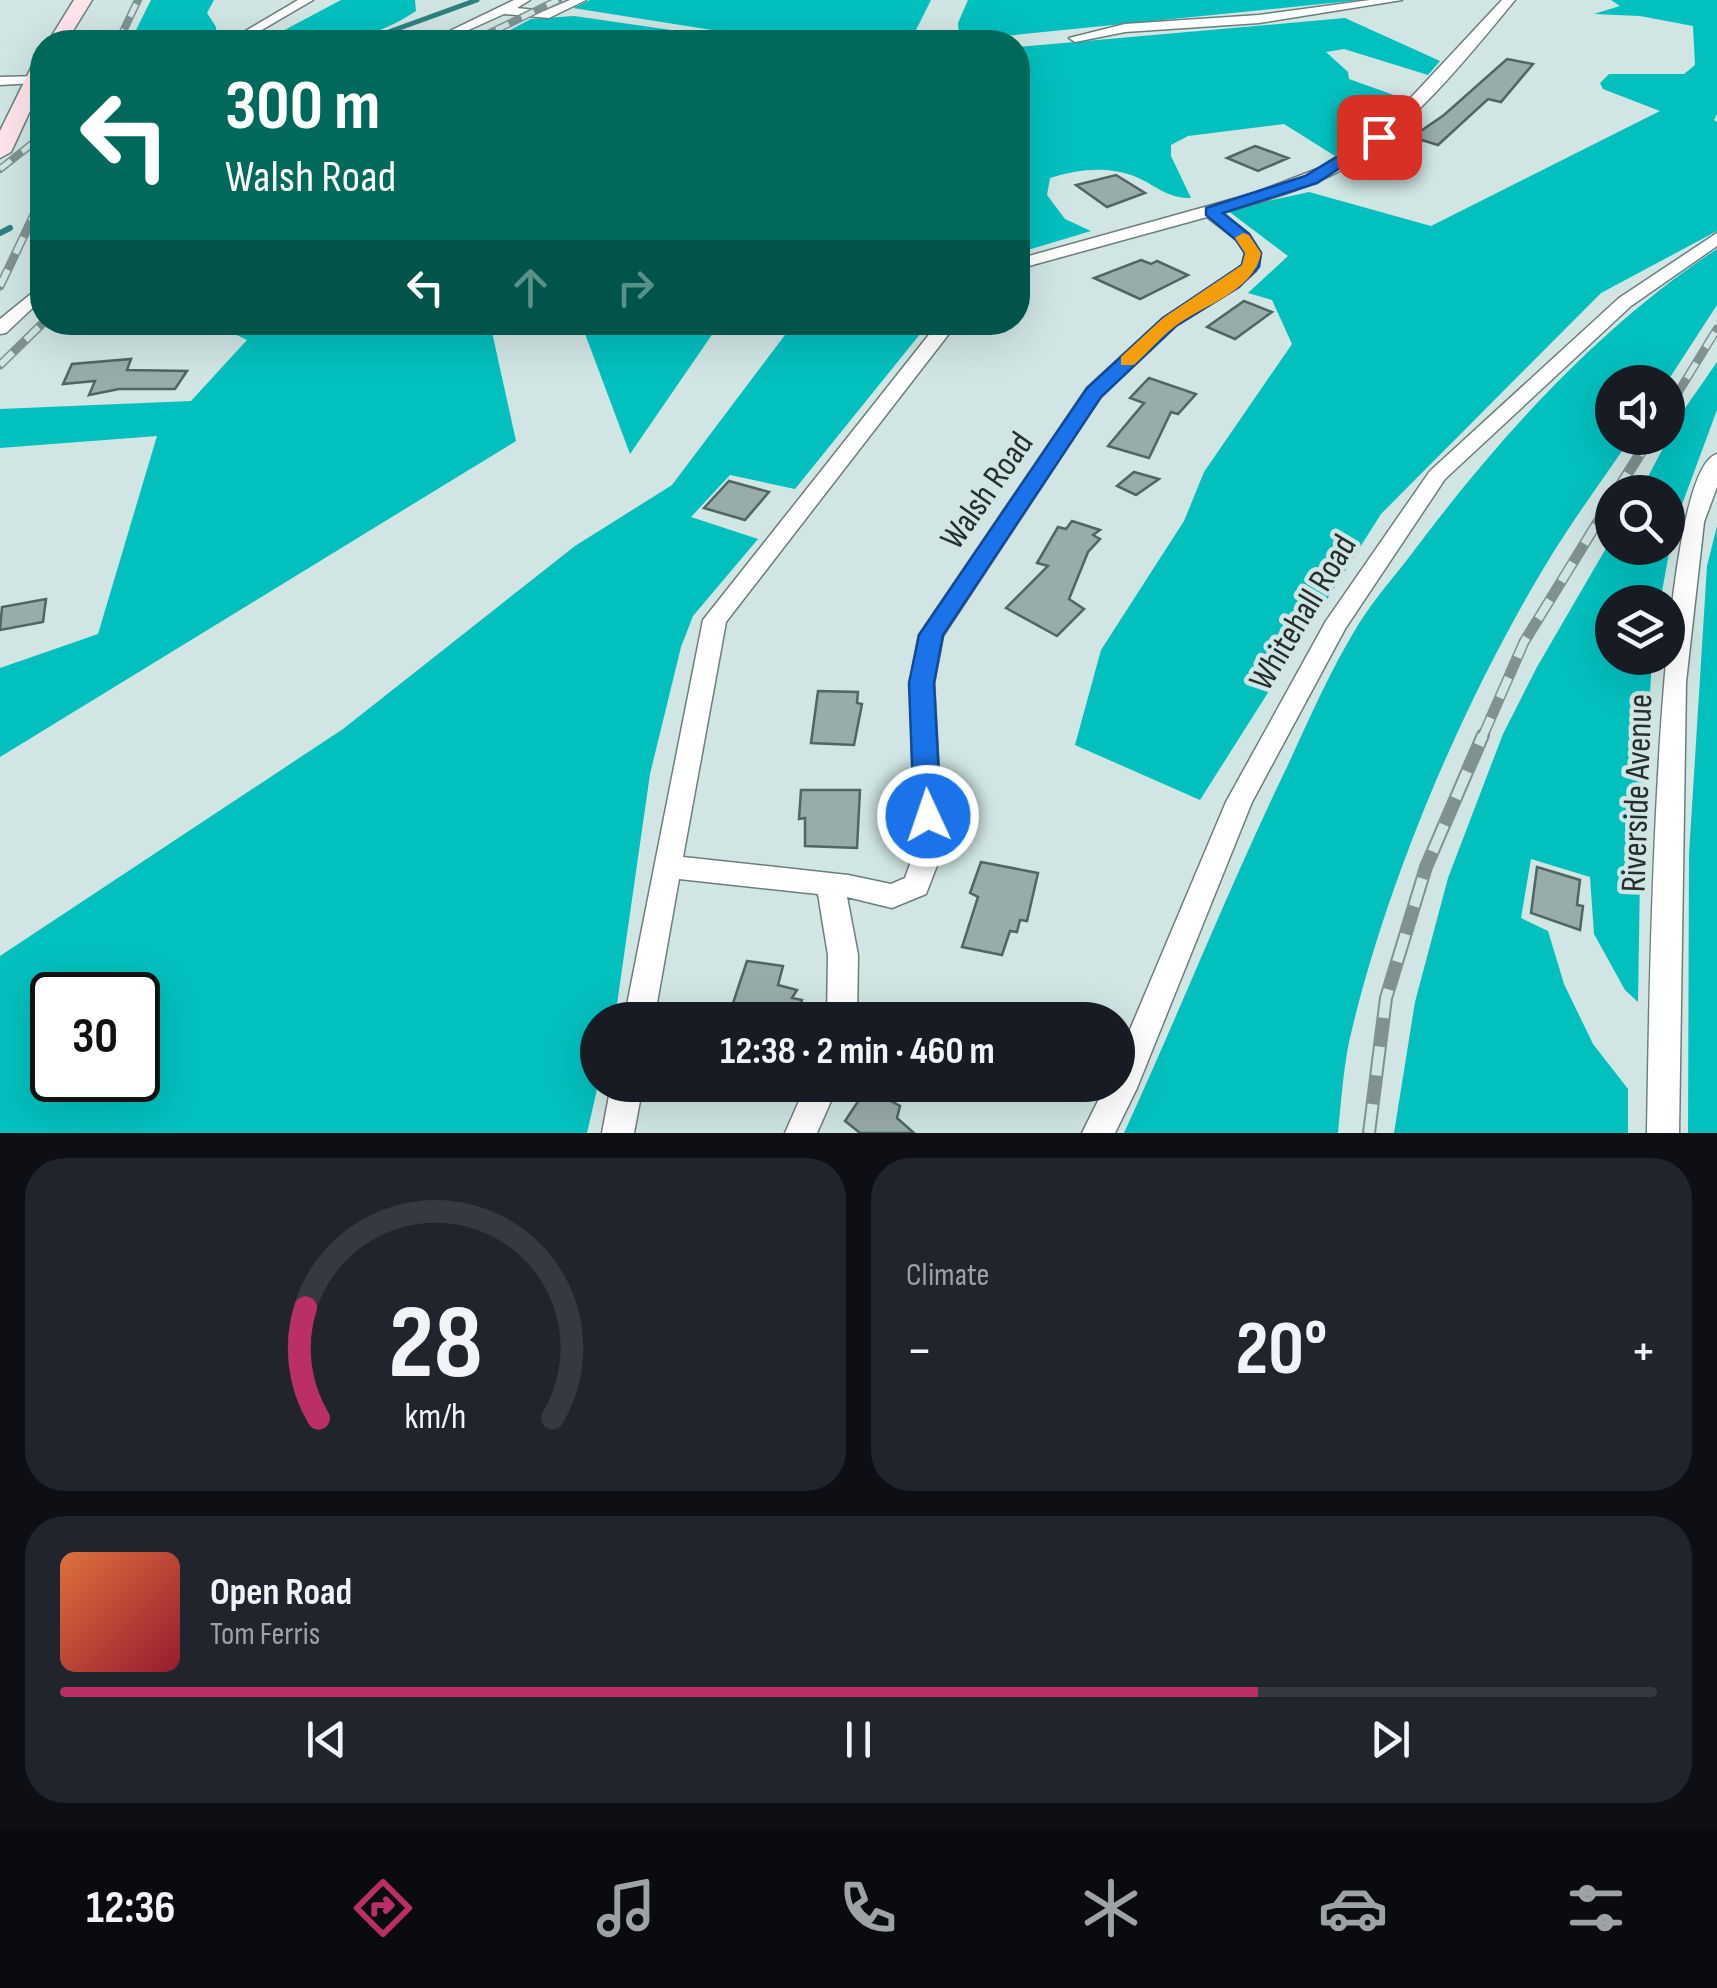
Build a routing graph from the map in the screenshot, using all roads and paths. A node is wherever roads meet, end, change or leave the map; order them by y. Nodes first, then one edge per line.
1 (82, 0) edge
2 (307, 0) edge
3 (524, 0) edge
4 (580, 0) edge
5 (1396, 0) edge
6 (1509, 0) edge
7 (503, 10) junction
8 (63, 30) edge
9 (254, 30) edge
10 (459, 30) edge
11 (1075, 38) dead end
12 (30, 74) edge
13 (0, 81) edge
14 (30, 90) edge
15 (0, 152) edge
16 (1211, 212) junction
17 (1717, 238) edge
18 (1030, 260) edge
19 (30, 301) edge
20 (0, 329) edge
21 (939, 335) edge
22 (1717, 460) edge
23 (668, 867) junction
24 (830, 884) junction
25 (642, 1002) edge
26 (842, 1002) edge
27 (624, 1102) edge
28 (815, 1102) edge
29 (618, 1133) edge
30 (802, 1133) edge
31 (1098, 1133) edge
32 (1662, 1133) edge

1 - 8 main road
2 - 9 street
3 - 7 street
4 - 7 street
5 - 11 street
6 - 16 street
7 - 10 street
12 - 13 street
14 - 15 main road
16 - 18 street
16 - 24 street, Walsh Road
17 - 31 street, Whitehall Road
19 - 20 street
21 - 23 street
22 - 32 street, Riverside Avenue
23 - 24 street, Walsh Road
23 - 25 street
24 - 26 street
27 - 29 street
28 - 30 street

